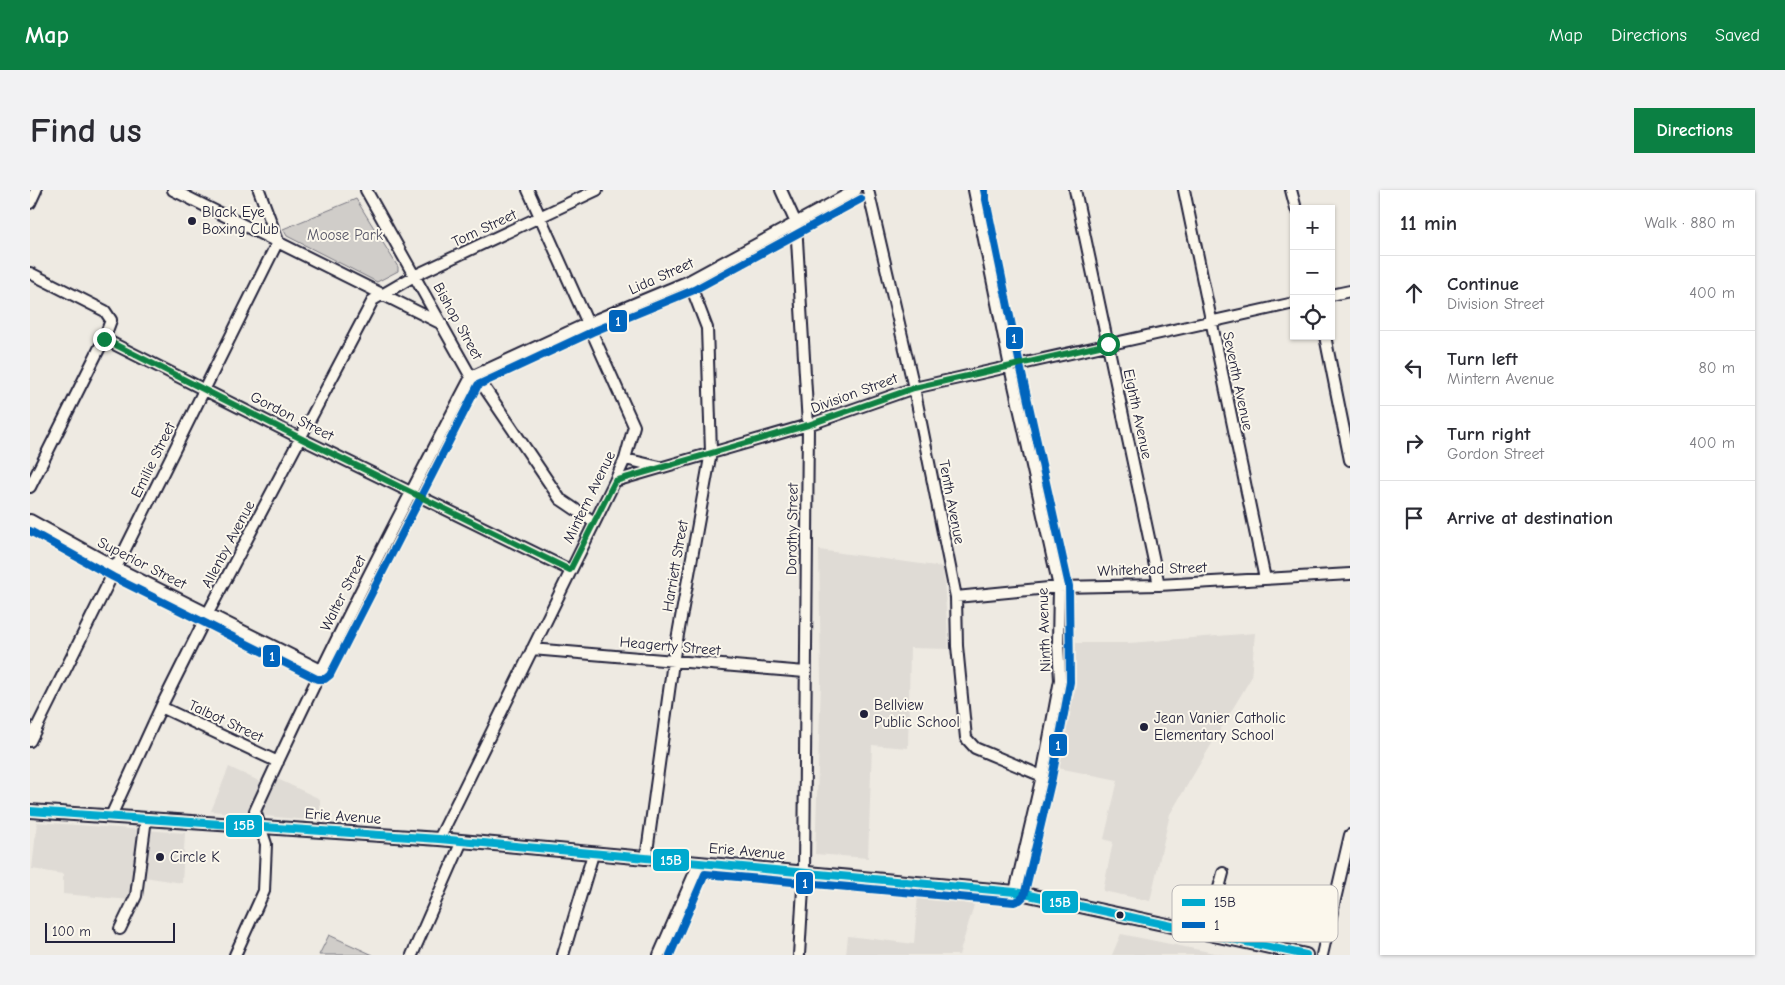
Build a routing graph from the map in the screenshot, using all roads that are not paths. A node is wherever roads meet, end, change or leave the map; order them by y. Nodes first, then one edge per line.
1 (36, 190) edge
2 (173, 190) edge
3 (259, 190) edge
4 (366, 190) edge
5 (528, 190) edge
6 (597, 190) edge
7 (781, 190) edge
8 (856, 190) edge
9 (868, 190) edge
10 (974, 190) edge
11 (1075, 190) edge
12 (1184, 190) edge
13 (1291, 190) edge
14 (30, 203) edge
15 (1295, 205) edge
16 (541, 218) junction
17 (796, 223) junction
18 (278, 241) junction
19 (30, 273) edge
20 (416, 275) junction
21 (689, 281) junction
22 (1350, 291) edge
23 (383, 293) junction
24 (1335, 294) edge
25 (1290, 304) edge
26 (1210, 321) junction
27 (588, 323) junction
28 (442, 324) junction
29 (104, 339) junction
30 (1326, 340) edge
31 (1108, 344) junction
32 (1010, 367) junction
33 (471, 376) junction
34 (914, 388) junction
35 (205, 389) junction
36 (808, 425) junction
37 (302, 439) junction
38 (711, 452) junction
39 (625, 459) junction
40 (1350, 460) edge
41 (660, 467) junction
42 (615, 481) junction
43 (30, 487) edge
44 (411, 492) junction
45 (30, 520) edge
46 (594, 522) junction
47 (117, 568) junction
48 (570, 570) junction
49 (1350, 574) edge
50 (1264, 579) junction
51 (1159, 585) junction
52 (1059, 587) junction
53 (956, 597) junction
54 (208, 613) junction
55 (532, 649) junction
56 (673, 662) junction
57 (321, 670) junction
58 (805, 672) junction
59 (161, 706) junction
60 (30, 741) edge
61 (278, 762) junction
62 (1042, 776) junction
63 (30, 811) edge
64 (111, 816) junction
65 (146, 818) junction
66 (259, 826) junction
67 (1350, 835) edge
68 (439, 839) junction
69 (462, 841) junction
70 (593, 854) junction
71 (646, 859) junction
72 (699, 863) junction
73 (804, 872) junction
74 (1223, 873) dead end
75 (1220, 885) edge
76 (1338, 886) edge
77 (1015, 892) junction
78 (1172, 926) edge
79 (120, 929) dead end
80 (1248, 942) edge
81 (1325, 942) edge
82 (235, 955) edge
83 (412, 955) edge
84 (563, 955) edge
85 (658, 955) edge
86 (799, 955) edge
87 (1306, 955) edge
88 (1322, 955) edge

1 - 14 street
2 - 18 street
3 - 18 street
4 - 20 street, Bishop Street
5 - 16 street, Mintern Avenue
6 - 16 street, Tom Street
7 - 17 street, Dorothy Street
8 - 17 street, Lida Street
9 - 34 street, Tenth Avenue
10 - 32 street, Ninth Avenue
11 - 31 street, Eighth Avenue
12 - 26 street, Seventh Avenue
13 - 15 street
16 - 20 street, Tom Street
16 - 27 street, Mintern Avenue
17 - 21 street, Lida Street
17 - 36 street, Dorothy Street
18 - 23 street
18 - 35 street, Emilie Street
19 - 29 street
20 - 23 street, Tom Street
20 - 28 street, Bishop Street
21 - 27 street, Lida Street
21 - 38 street, Harriett Street
22 - 24 street
23 - 28 street
23 - 37 street, Allenby Avenue
25 - 26 street, Division Street
26 - 31 street, Division Street
26 - 50 street, Seventh Avenue
27 - 33 street, Lida Street
27 - 39 street, Mintern Avenue
28 - 33 street, Bishop Street
29 - 35 street, Gordon Street
29 - 43 street
30 - 40 street
31 - 32 street, Division Street
31 - 51 street, Eighth Avenue
32 - 34 street, Division Street
32 - 52 street, Ninth Avenue
33 - 44 street, Walter Street
33 - 46 street, Bishop Street
34 - 36 street, Division Street
34 - 53 street, Tenth Avenue
35 - 37 street, Gordon Street
35 - 47 street, Emilie Street
36 - 38 street, Division Street
36 - 58 street, Dorothy Street
37 - 44 street, Gordon Street
37 - 54 street, Allenby Avenue
38 - 41 street, Division Street
38 - 56 street, Harriett Street
39 - 41 street, Division Street
39 - 42 street, Mintern Avenue
41 - 42 street, Division Street
42 - 46 street, Mintern Avenue
44 - 48 street, Gordon Street
44 - 57 street, Walter Street
45 - 47 street, Superior Street
46 - 48 street, Mintern Avenue
47 - 54 street, Superior Street
47 - 60 street, Emilie Street
48 - 55 street, Mintern Avenue
49 - 50 street, Whitehead Street
50 - 51 street, Whitehead Street
51 - 52 street, Whitehead Street
52 - 53 street, Whitehead Street
52 - 62 street, Ninth Avenue
53 - 62 street, Tenth Avenue
54 - 57 street, Superior Street
54 - 59 street, Allenby Avenue
55 - 56 street, Heagerty Street
55 - 68 street, Mintern Avenue
56 - 58 street, Heagerty Street
56 - 71 street, Harriett Street
57 - 61 street, Walter Street
58 - 73 street, Dorothy Street
59 - 61 street, Talbot Street
59 - 64 street, Allenby Avenue
61 - 66 street, Walter Street
62 - 77 street, Ninth Avenue
63 - 64 main road, Erie Avenue
64 - 65 main road, Erie Avenue
65 - 66 main road, Erie Avenue
65 - 79 street
66 - 68 main road, Erie Avenue
66 - 82 street, Walter Street
67 - 76 street
68 - 69 main road, Erie Avenue
69 - 70 main road, Erie Avenue
69 - 83 street
70 - 71 main road, Erie Avenue
70 - 84 street
71 - 72 main road, Erie Avenue
72 - 73 main road, Erie Avenue
72 - 85 street
73 - 77 main road, Erie Avenue
73 - 86 street, Dorothy Street
74 - 75 street
77 - 78 main road, Erie Avenue
80 - 87 main road, Erie Avenue
81 - 88 street

